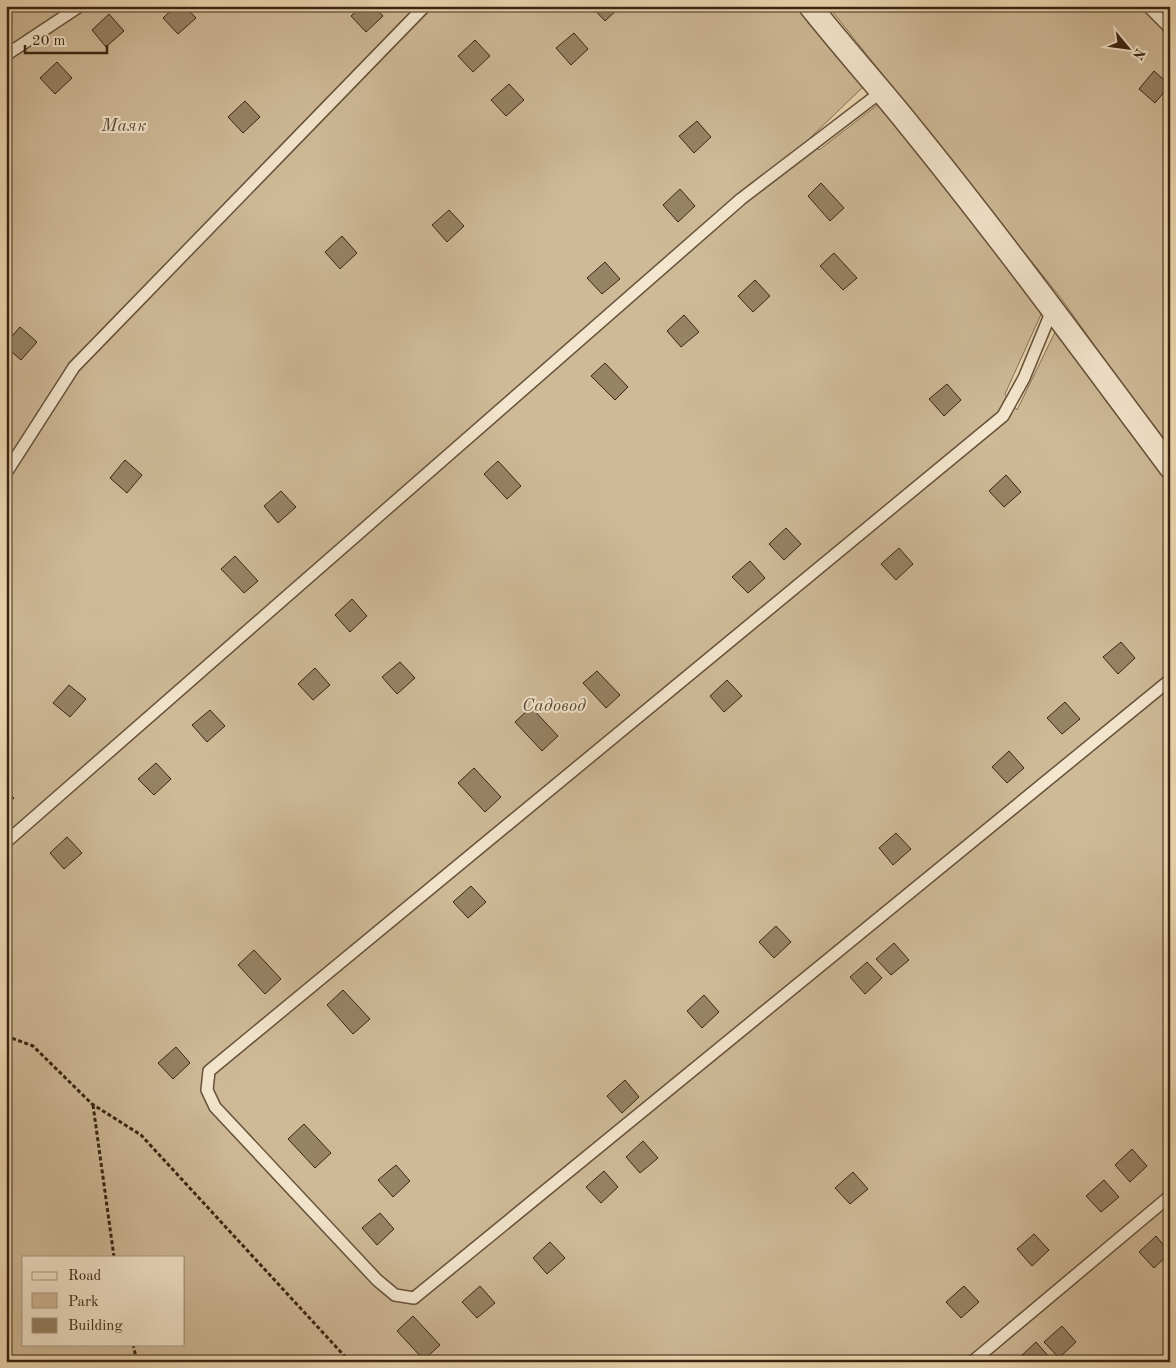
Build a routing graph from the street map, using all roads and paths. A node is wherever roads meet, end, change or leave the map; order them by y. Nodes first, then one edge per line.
1 (80, 6) edge
2 (425, 6) edge
3 (810, 6) edge
4 (1148, 6) edge
5 (1170, 28) edge
6 (7, 56) edge
7 (881, 92) junction
8 (1053, 308) junction
9 (1170, 467) edge
10 (6, 473) edge
11 (1170, 680) edge
12 (6, 842) edge
13 (6, 1036) edge
14 (92, 1104) junction
15 (1170, 1196) edge
16 (114, 1256) edge
17 (133, 1346) edge
18 (137, 1362) edge
19 (350, 1362) edge
20 (972, 1362) edge

1 - 6 lane
2 - 10 lane
3 - 7 street
4 - 5 lane
7 - 8 street
7 - 12 lane
8 - 9 street
8 - 11 lane
13 - 14 path
14 - 16 path
14 - 19 path
15 - 20 lane
17 - 18 path

